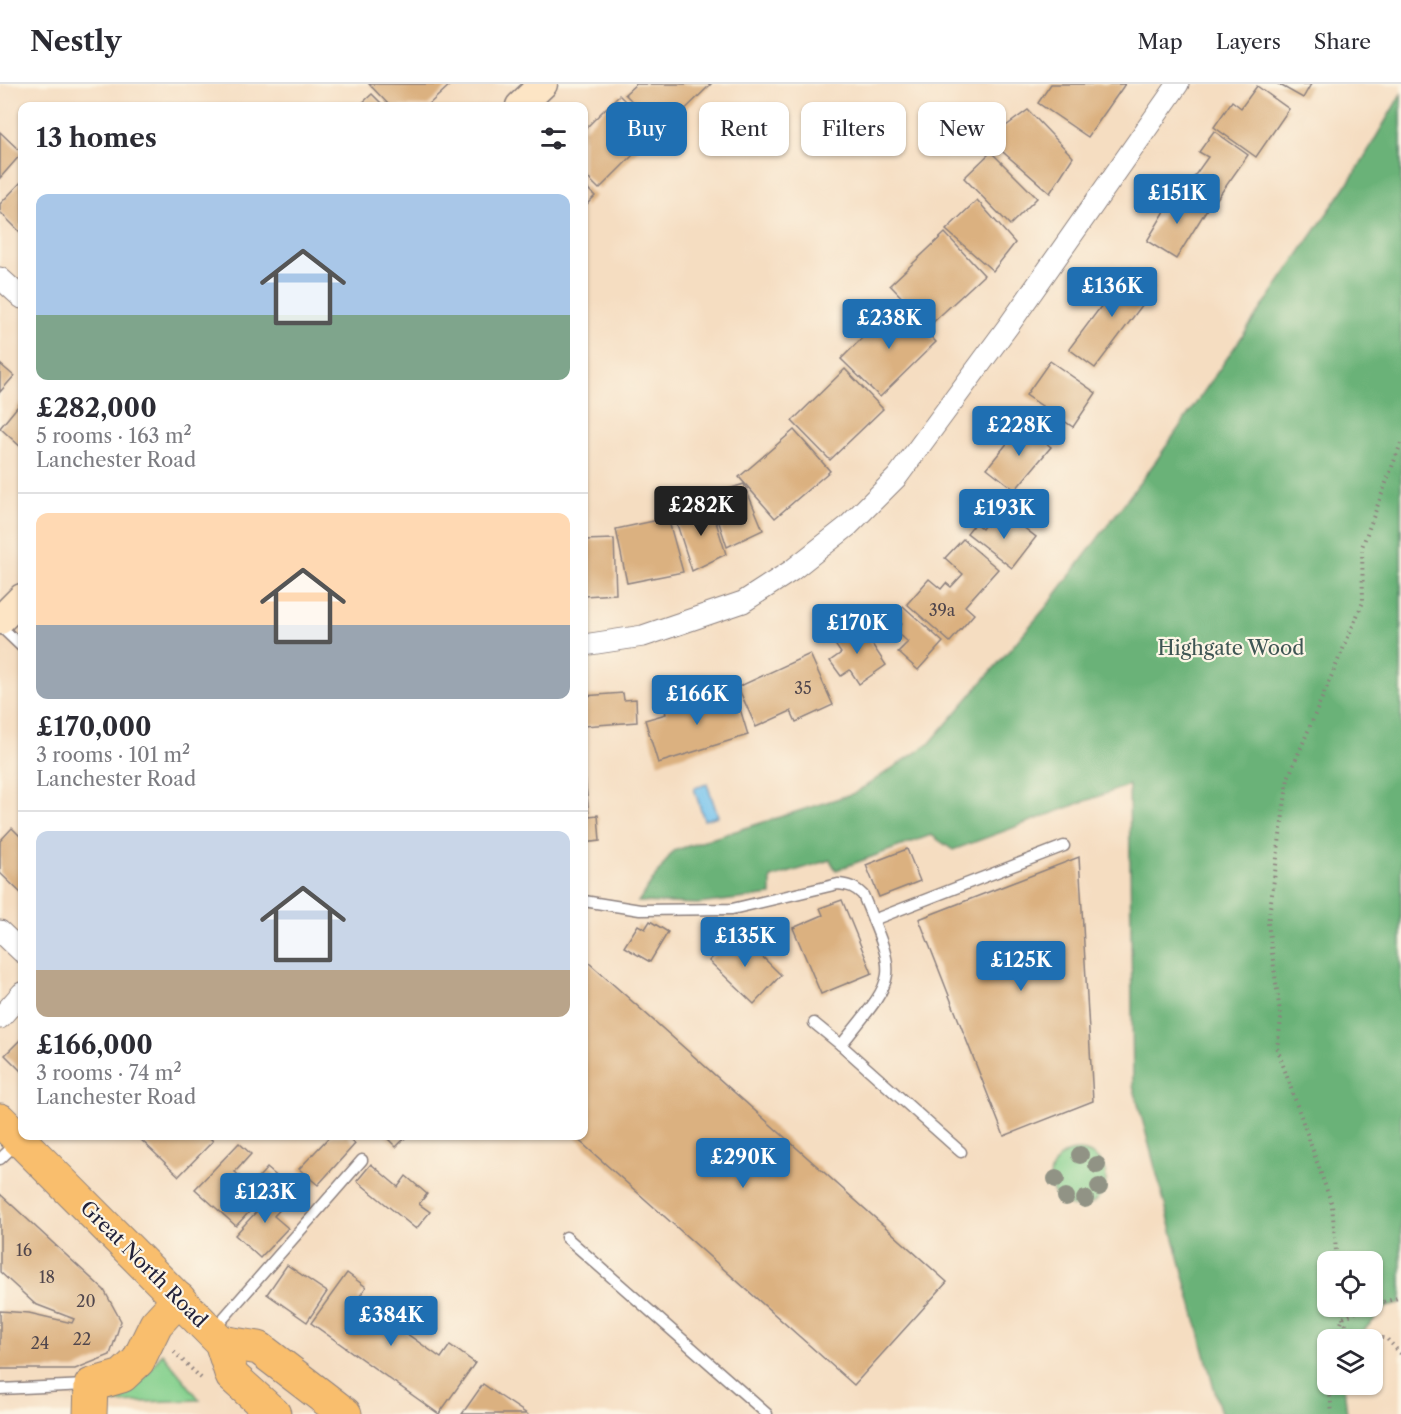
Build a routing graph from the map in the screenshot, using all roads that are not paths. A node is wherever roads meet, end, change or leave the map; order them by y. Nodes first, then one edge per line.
1 (543, 84) edge
2 (1178, 84) edge
3 (524, 102) edge
4 (0, 278) edge
5 (18, 294) edge
6 (18, 602) edge
7 (0, 620) edge
8 (0, 626) edge
9 (18, 643) edge
10 (588, 644) edge
11 (1064, 846) dead end
12 (588, 902) edge
13 (873, 920) junction
14 (0, 931) edge
15 (18, 948) edge
16 (18, 998) edge
17 (0, 1018) edge
18 (814, 1023) dead end
19 (841, 1045) junction
20 (7, 1140) edge
21 (961, 1152) dead end
22 (362, 1160) dead end
23 (566, 1236) dead end
24 (179, 1299) junction
25 (216, 1337) junction
26 (0, 1389) edge
27 (91, 1399) edge
28 (274, 1414) edge
29 (345, 1414) edge
30 (767, 1414) edge

1 - 3 street
2 - 10 street
4 - 5 street
6 - 7 street
8 - 9 lane
11 - 13 lane
12 - 13 lane
13 - 19 lane
14 - 15 street
16 - 17 street
18 - 19 lane
19 - 21 lane
20 - 24 main road, Great North Road
22 - 25 lane
23 - 30 lane
24 - 25 main road, Great North Road
24 - 27 main road
25 - 28 main road, Great North Road
25 - 29 main road
26 - 27 lane

